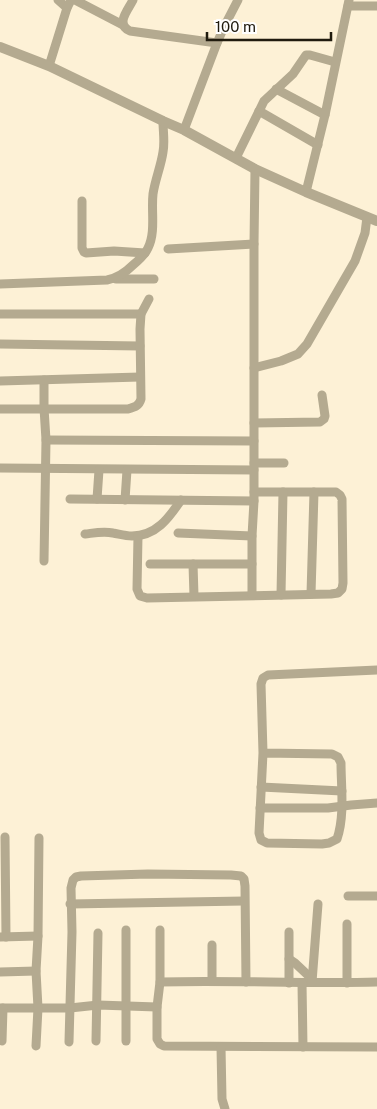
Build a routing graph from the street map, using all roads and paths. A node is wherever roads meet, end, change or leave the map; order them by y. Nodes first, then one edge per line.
1 (58, 0) edge
2 (76, 0) edge
3 (133, 0) edge
4 (238, 0) edge
5 (348, 3) edge
6 (69, 4) edge
7 (377, 6) edge
8 (123, 25) junction
9 (217, 43) junction
10 (0, 47) edge
11 (336, 62) junction
12 (49, 66) junction
13 (276, 89) junction
14 (259, 111) junction
15 (325, 115) junction
16 (163, 121) junction
17 (184, 130) junction
18 (318, 145) junction
19 (236, 158) junction
20 (255, 169) junction
21 (306, 192) junction
22 (82, 201) dead end
23 (372, 219) edge
24 (254, 244) junction
25 (168, 249) dead end
26 (146, 253) junction
27 (116, 279) junction
28 (154, 279) dead end
29 (0, 284) edge
30 (149, 299) dead end
31 (0, 314) edge
32 (141, 314) junction
33 (0, 344) edge
34 (140, 346) junction
35 (254, 368) junction
36 (140, 377) junction
37 (44, 380) junction
38 (0, 381) edge
39 (322, 395) dead end
40 (44, 408) junction
41 (0, 409) edge
42 (254, 423) junction
43 (46, 440) junction
44 (254, 441) junction
45 (284, 463) dead end
46 (254, 467) junction
47 (0, 468) edge
48 (46, 469) junction
49 (99, 470) junction
50 (127, 470) junction
51 (282, 492) junction
52 (314, 492) junction
53 (254, 497) junction
54 (70, 499) dead end
55 (97, 500) junction
56 (124, 500) junction
57 (181, 500) junction
58 (178, 533) dead end
59 (85, 534) dead end
60 (138, 536) junction
61 (252, 536) junction
62 (44, 561) dead end
63 (150, 564) dead end
64 (194, 564) junction
65 (252, 564) junction
66 (311, 594) junction
67 (252, 595) junction
68 (281, 595) junction
69 (194, 596) junction
70 (377, 670) edge
71 (263, 753) junction
72 (260, 787) junction
73 (342, 791) junction
74 (377, 804) edge
75 (342, 806) junction
76 (260, 808) junction
77 (6, 837) dead end
78 (39, 838) dead end
79 (348, 896) dead end
80 (377, 896) edge
81 (244, 901) junction
82 (70, 904) junction
83 (318, 904) dead end
84 (346, 924) dead end
85 (126, 930) dead end
86 (160, 930) dead end
87 (289, 932) dead end
88 (98, 933) dead end
89 (38, 936) junction
90 (3, 937) edge
91 (212, 945) dead end
92 (289, 959) junction
93 (36, 970) junction
94 (0, 972) edge
95 (212, 981) junction
96 (312, 981) junction
97 (160, 982) junction
98 (246, 982) junction
99 (377, 982) edge
100 (289, 983) junction
101 (302, 983) junction
102 (346, 983) junction
103 (98, 1006) junction
104 (126, 1006) junction
105 (157, 1007) junction
106 (1, 1008) edge
107 (38, 1008) junction
108 (70, 1008) junction
109 (2, 1041) dead end
110 (96, 1041) dead end
111 (126, 1041) dead end
112 (69, 1042) dead end
113 (36, 1046) dead end
114 (221, 1047) junction
115 (303, 1047) junction
116 (377, 1047) edge
117 (225, 1109) edge

1 - 6 street
2 - 8 street
3 - 8 street
4 - 9 street
5 - 7 street
5 - 11 street
6 - 12 street
8 - 9 street
9 - 17 street
10 - 12 street
11 - 13 street
11 - 15 street
12 - 16 street
13 - 14 street
13 - 15 street
14 - 18 street
14 - 19 street
15 - 18 street
16 - 17 street
16 - 26 street
17 - 19 street
18 - 21 street
19 - 20 street
20 - 21 street
20 - 24 street
21 - 23 street
22 - 26 street
23 - 35 street
24 - 25 street
24 - 35 street
26 - 27 street
27 - 28 street
27 - 29 street
30 - 32 street
31 - 32 street
32 - 34 street
33 - 34 street
34 - 36 street
35 - 42 street
36 - 37 street
36 - 40 street
37 - 38 street
37 - 40 street
39 - 42 street
40 - 41 street
40 - 43 street
42 - 44 street
43 - 44 street
43 - 48 street
44 - 46 street
45 - 46 street
46 - 50 street
46 - 53 street
47 - 48 street
48 - 49 street
48 - 62 street
49 - 50 street
49 - 55 street
50 - 56 street
51 - 52 street
51 - 53 street
51 - 68 street
52 - 66 street
52 - 66 street
53 - 57 street
53 - 61 street
54 - 55 street
55 - 56 street
56 - 57 street
57 - 60 street
58 - 61 street
59 - 60 street
60 - 69 street
61 - 65 street
63 - 64 street
64 - 65 street
64 - 69 street
65 - 67 street
66 - 68 street
67 - 68 street
67 - 69 street
70 - 71 street
71 - 72 street
71 - 73 street
72 - 73 street
72 - 76 street
73 - 75 street
74 - 75 street
75 - 76 street
75 - 76 street
77 - 90 street
78 - 89 street
79 - 80 street
81 - 82 street
81 - 82 street
81 - 98 street
82 - 108 street
83 - 96 street
84 - 102 street
85 - 104 street
86 - 97 street
87 - 92 street
88 - 103 street
89 - 90 street
89 - 93 street
91 - 95 street
92 - 96 street
92 - 100 street
93 - 94 street
93 - 107 street
95 - 97 street
95 - 98 street
96 - 101 street
96 - 102 street
97 - 105 street
98 - 100 street
99 - 102 street
100 - 101 street
101 - 115 street
103 - 104 street
103 - 108 street
103 - 110 street
104 - 105 street
104 - 111 street
105 - 114 street
106 - 107 street
106 - 109 street
107 - 108 street
107 - 113 street
108 - 112 street
114 - 115 street
114 - 117 street
115 - 116 street

